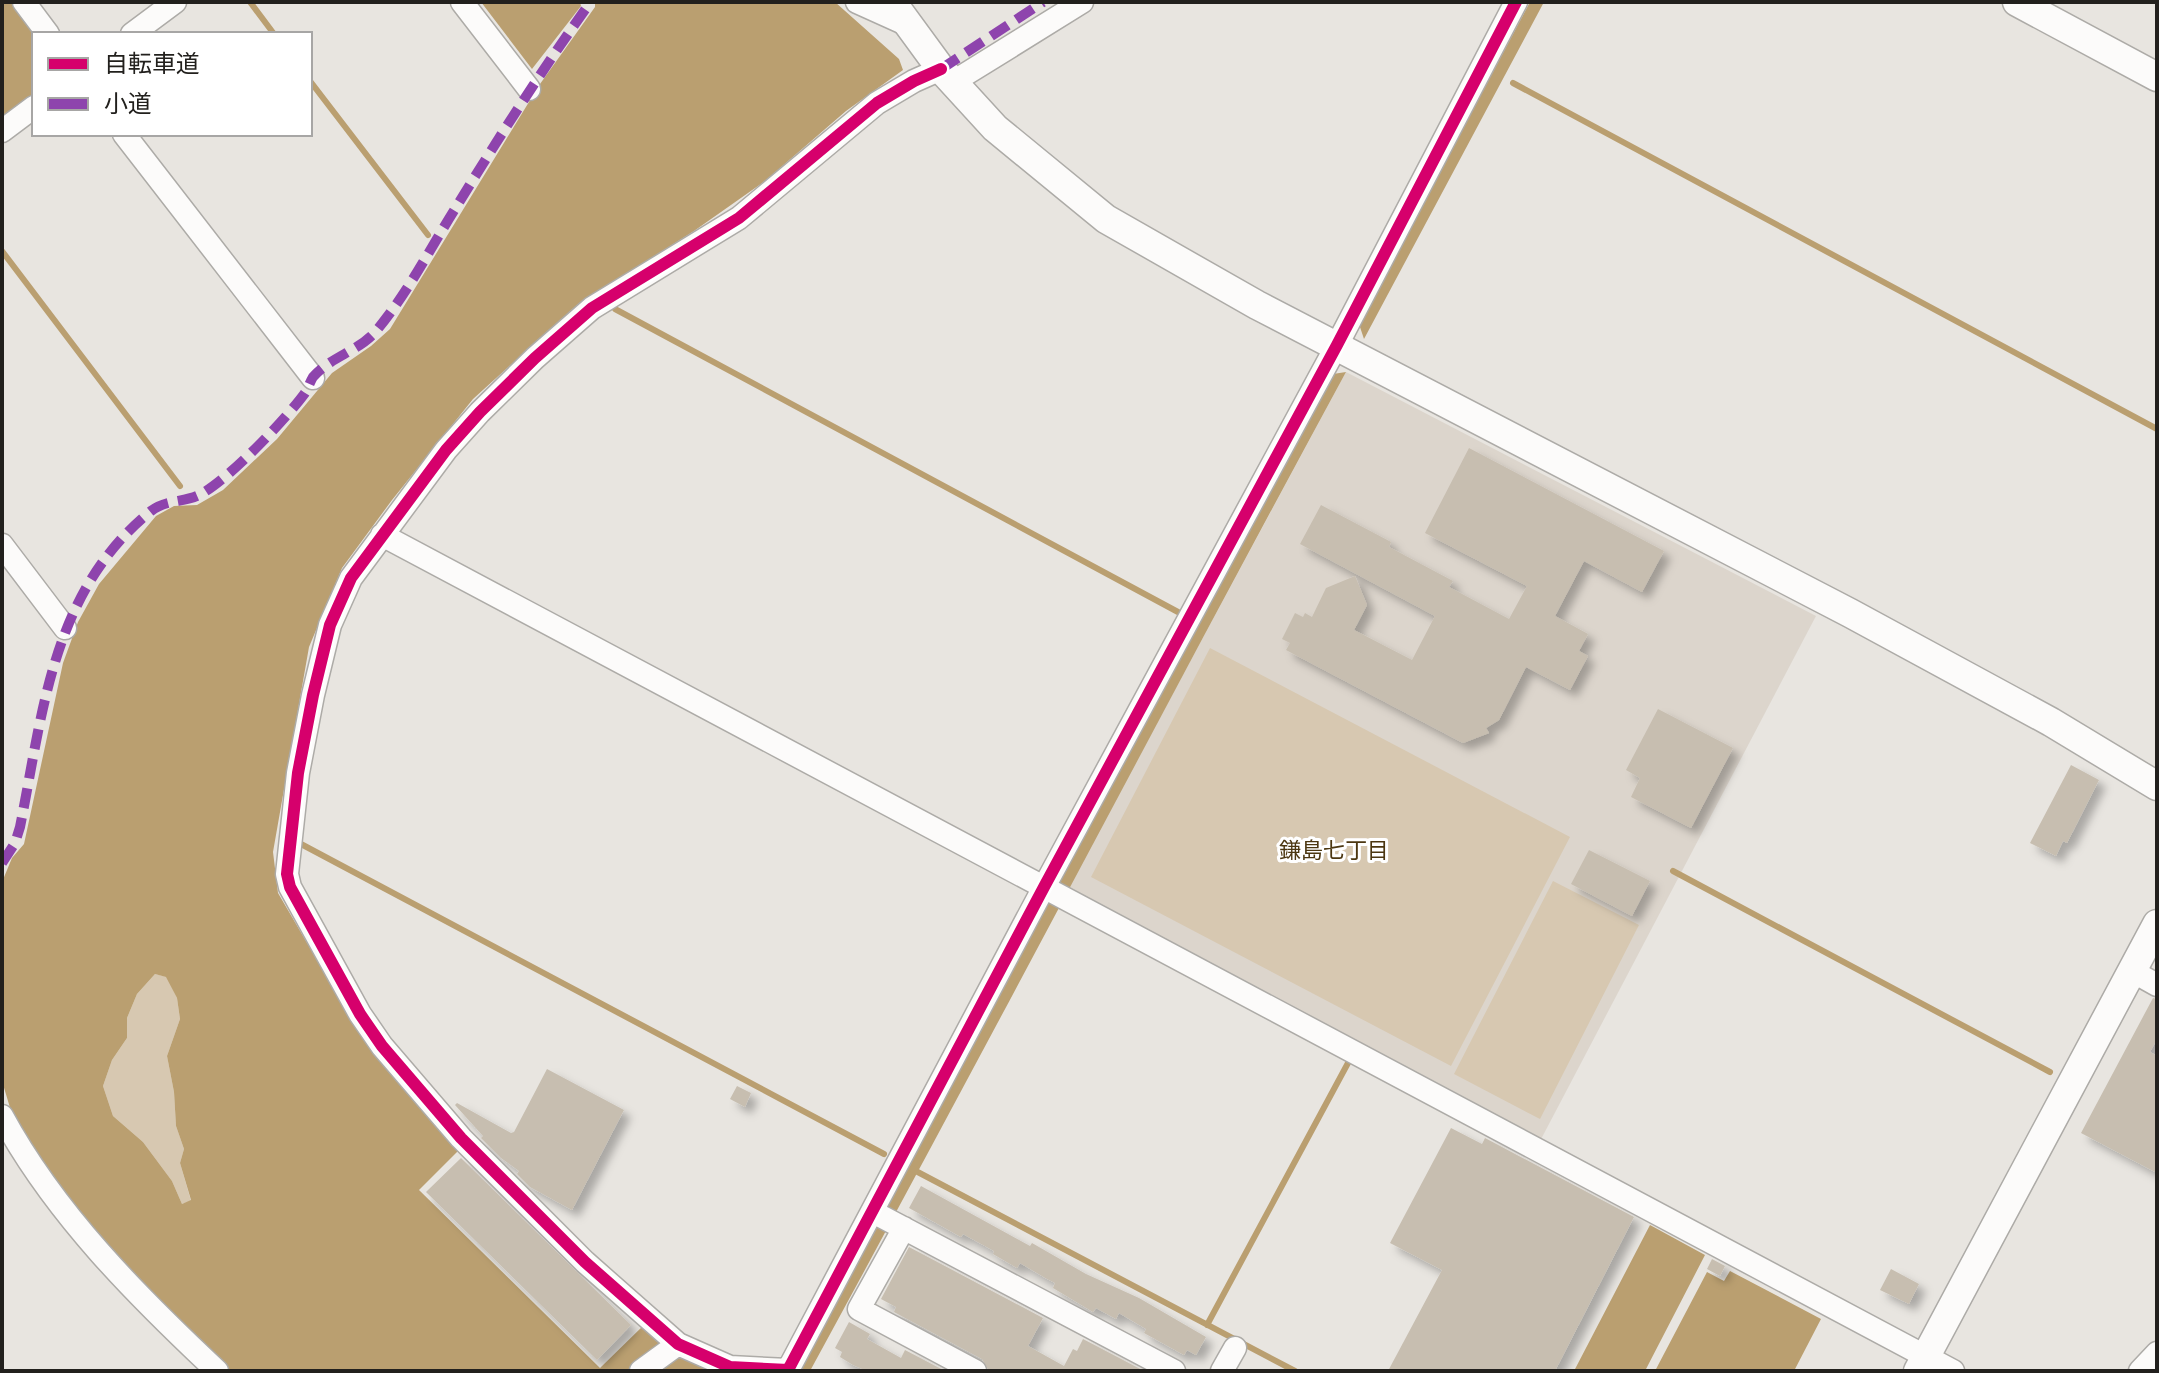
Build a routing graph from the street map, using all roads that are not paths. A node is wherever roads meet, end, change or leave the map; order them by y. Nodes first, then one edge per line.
1 (24, 2) edge
2 (175, 2) edge
3 (462, 2) edge
4 (857, 2) edge
5 (892, 2) edge
6 (1082, 2) edge
7 (1516, 2) edge
8 (2017, 2) edge
9 (908, 25) junction
10 (46, 32) edge
11 (135, 32) edge
12 (947, 76) junction
13 (2157, 77) edge
14 (529, 89) dead end
15 (32, 108) edge
16 (2, 131) edge
17 (126, 136) edge
18 (1337, 345) junction
19 (313, 378) dead end
20 (382, 535) junction
21 (2, 545) edge
22 (65, 628) dead end
23 (2157, 786) edge
24 (1044, 887) junction
25 (2157, 924) edge
26 (2132, 971) junction
27 (2157, 985) edge
28 (2, 1116) edge
29 (873, 1212) junction
30 (900, 1226) junction
31 (676, 1345) junction
32 (1235, 1348) dead end
33 (2157, 1353) edge
34 (1922, 1364) edge
35 (217, 1371) edge
36 (641, 1371) edge
37 (975, 1371) edge
38 (1174, 1371) edge
39 (1222, 1371) edge
40 (1953, 1371) edge
41 (2140, 1371) edge

1 - 10 street
2 - 11 street
3 - 14 street
4 - 9 street
5 - 9 street
6 - 12 street
7 - 18 street
8 - 13 street
9 - 12 street
12 - 18 street
12 - 20 street
15 - 16 street
17 - 19 street
18 - 23 street
18 - 24 street
20 - 24 street
20 - 31 street
21 - 22 street
24 - 29 street
24 - 34 street
25 - 26 street
26 - 27 street
26 - 34 street
28 - 35 street
29 - 30 street
29 - 31 street
30 - 37 street
30 - 38 street
31 - 36 street
32 - 39 street
33 - 41 street
34 - 40 street

